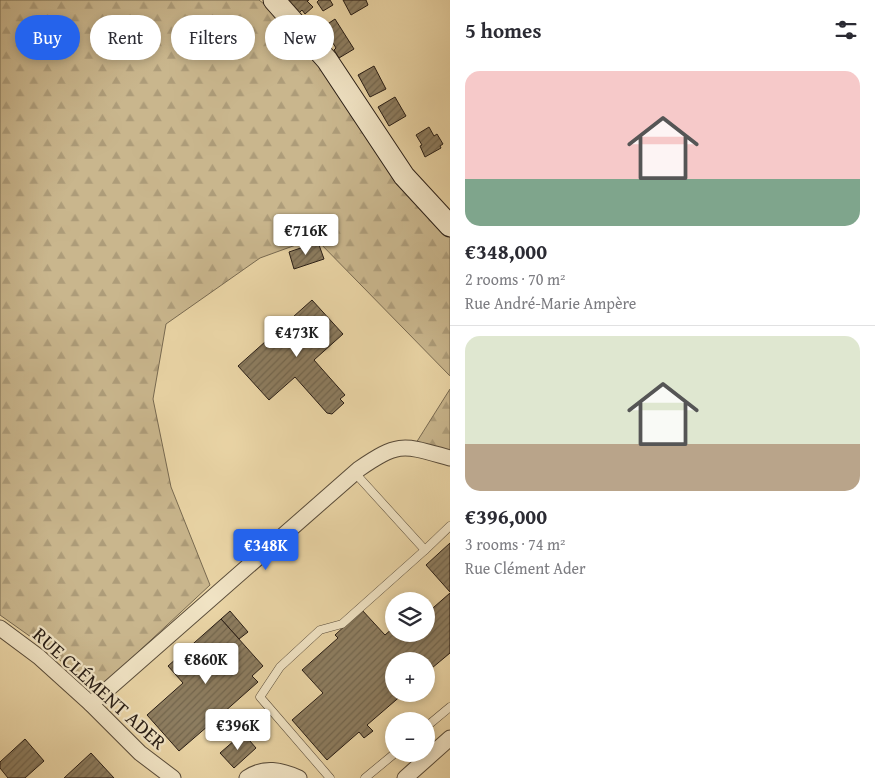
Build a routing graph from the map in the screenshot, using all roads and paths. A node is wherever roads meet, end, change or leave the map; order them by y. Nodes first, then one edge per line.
1 (274, 0) edge
2 (450, 226) edge
3 (450, 458) edge
4 (355, 473) junction
5 (450, 526) edge
6 (425, 550) junction
7 (0, 628) edge
8 (92, 704) junction
9 (450, 707) edge
10 (435, 720) edge
11 (450, 738) edge
12 (385, 761) edge
13 (173, 778) edge
14 (247, 778) edge
15 (299, 778) edge
16 (330, 778) edge
17 (365, 778) edge
18 (405, 778) edge

1 - 2 main road
3 - 4 street
4 - 6 lane
4 - 8 street
5 - 6 lane
6 - 16 lane
7 - 8 street, RUE CLÉMENT ADER
8 - 13 street, RUE CLÉMENT ADER
9 - 10 lane
11 - 18 street
12 - 17 lane
14 - 15 street

